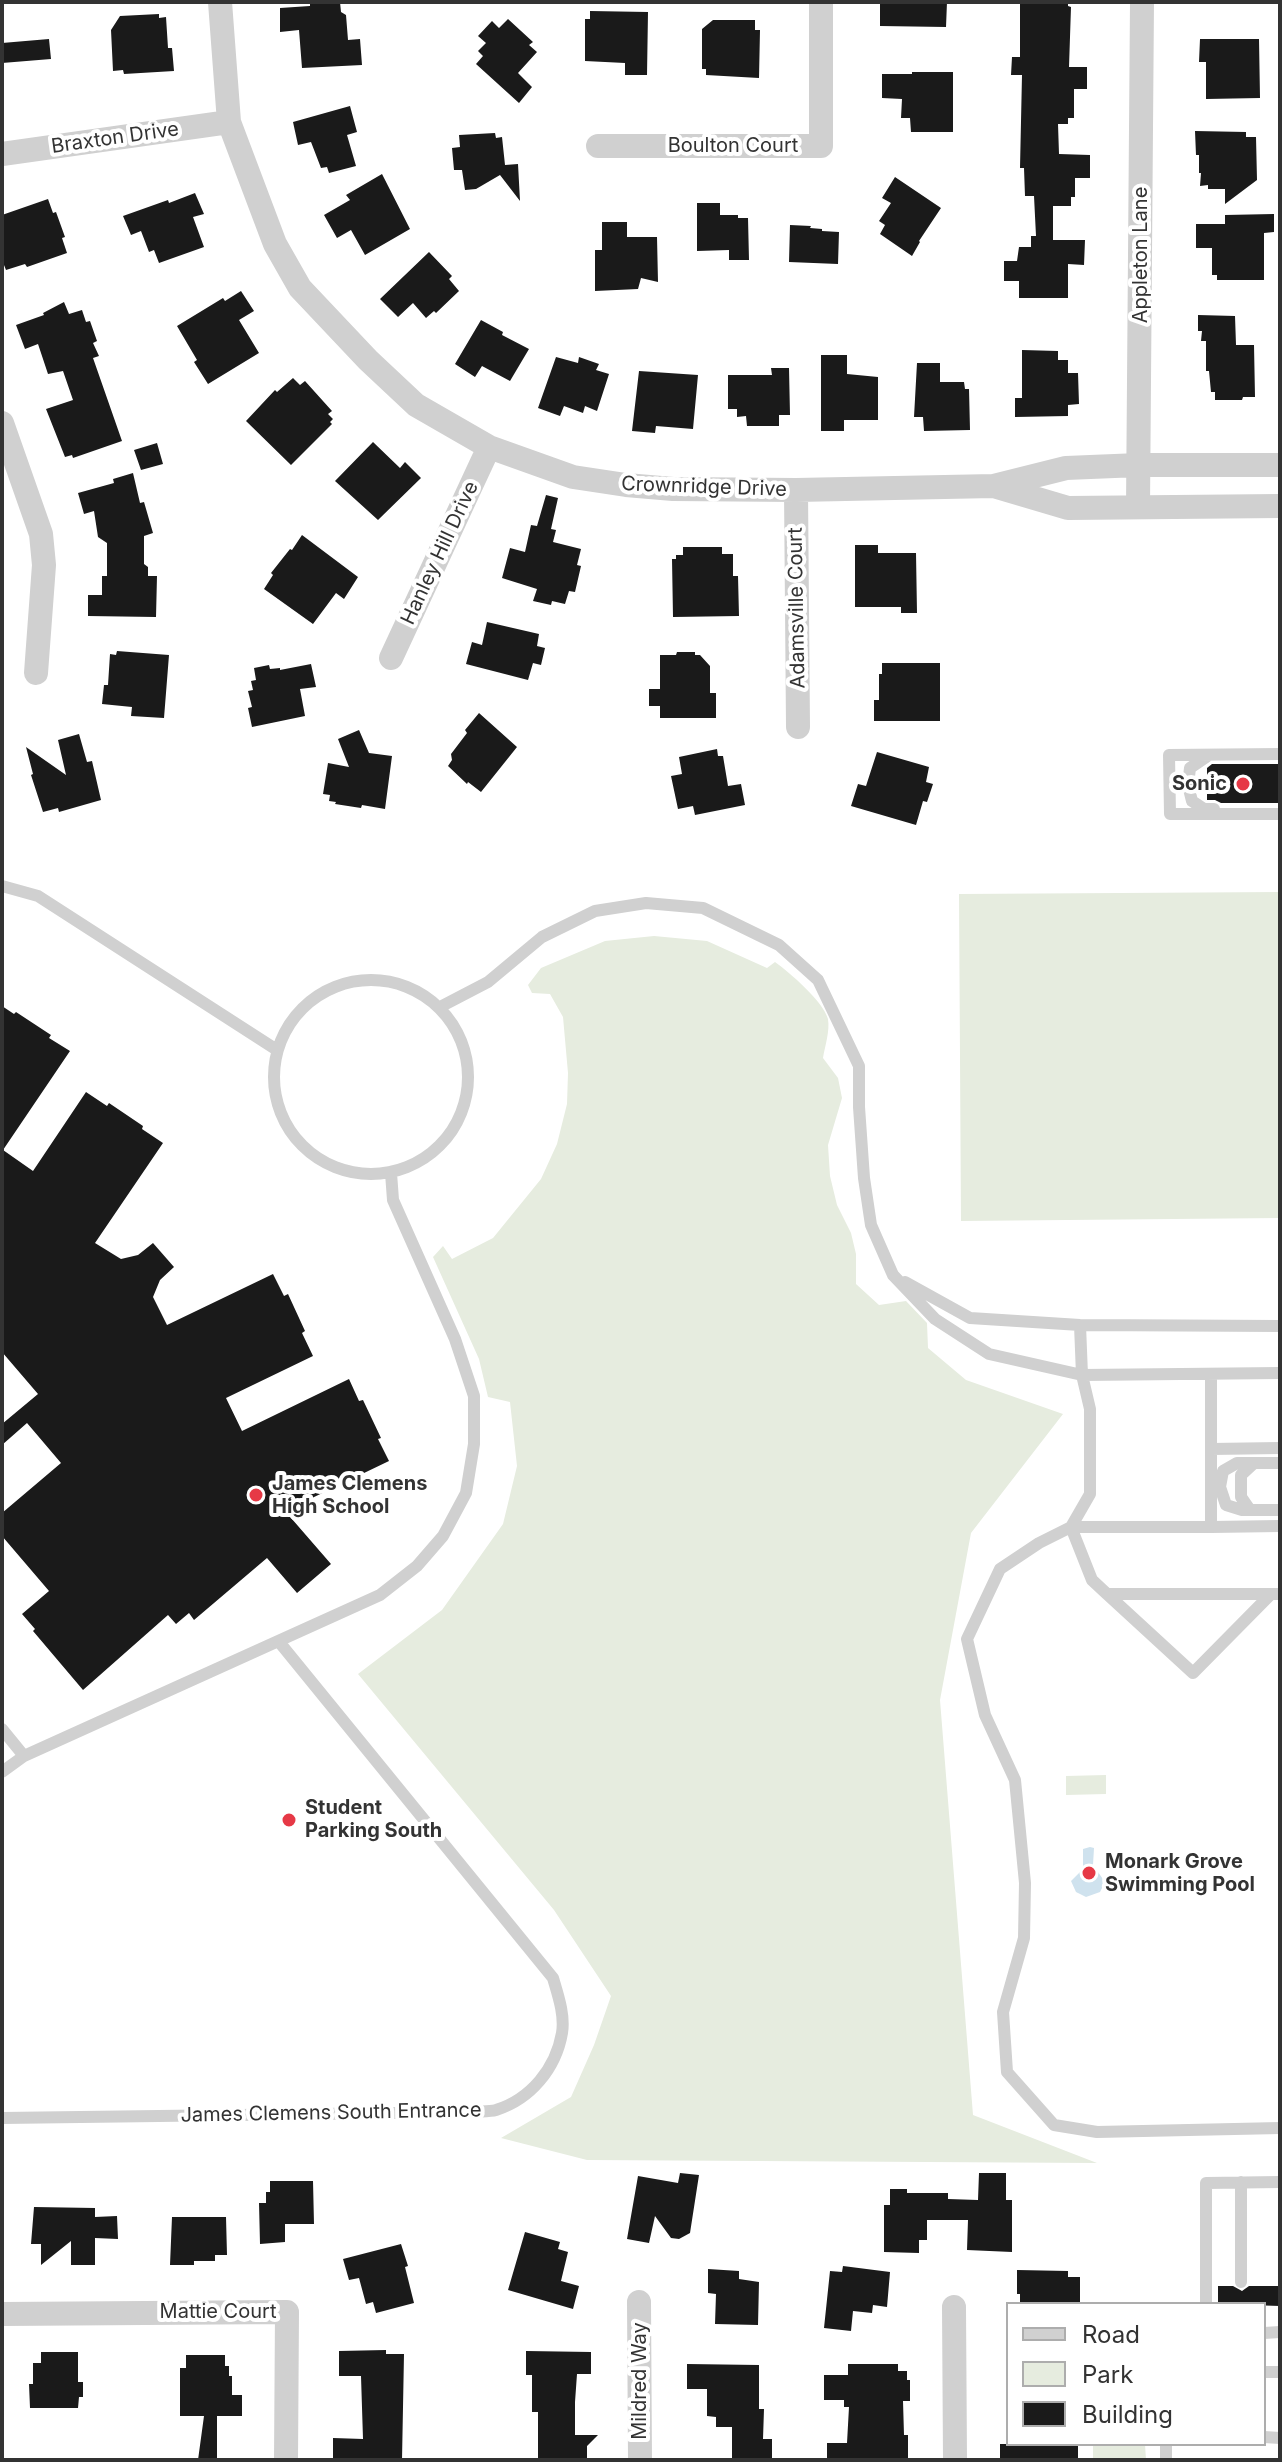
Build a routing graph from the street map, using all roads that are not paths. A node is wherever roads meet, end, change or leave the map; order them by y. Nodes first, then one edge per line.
1 (220, 2) edge
2 (821, 2) edge
3 (1142, 2) edge
4 (229, 122) junction
5 (598, 146) dead end
6 (2, 154) edge
7 (2, 423) edge
8 (489, 447) junction
9 (1139, 465) junction
10 (1280, 465) edge
11 (994, 486) junction
12 (796, 490) junction
13 (1280, 506) edge
14 (1138, 507) junction
15 (391, 658) dead end
16 (36, 673) dead end
17 (798, 727) dead end
18 (1280, 754) edge
19 (1209, 755) junction
20 (1280, 812) edge
21 (2, 886) edge
22 (440, 1007) junction
23 (277, 1050) junction
24 (391, 1173) junction
25 (893, 1275) junction
26 (1080, 1325) junction
27 (1280, 1326) edge
28 (1280, 1373) edge
29 (1211, 1374) junction
30 (1082, 1375) junction
31 (1280, 1448) edge
32 (1211, 1449) junction
33 (1254, 1463) junction
34 (1280, 1463) edge
35 (1250, 1510) junction
36 (1280, 1510) edge
37 (1280, 1526) edge
38 (1071, 1527) junction
39 (1211, 1527) junction
40 (1107, 1594) junction
41 (1276, 1594) edge
42 (280, 1643) junction
43 (2, 1729) edge
44 (24, 1756) junction
45 (2, 1772) edge
46 (2, 2118) edge
47 (1280, 2128) edge
48 (1241, 2182) junction
49 (1280, 2182) edge
50 (1241, 2282) dead end
51 (639, 2302) dead end
52 (1206, 2302) edge
53 (954, 2307) dead end
54 (2, 2314) edge
55 (286, 2460) edge
56 (640, 2460) edge
57 (955, 2460) edge

1 - 4 street, Crownridge Drive
2 - 5 street, Boulton Court
3 - 9 street, Appleton Lane
4 - 6 street, Braxton Drive
4 - 8 street, Crownridge Drive
7 - 16 street
8 - 12 street, Crownridge Drive
8 - 15 street, Hanley Hill Drive
9 - 10 street, Crownridge Drive
9 - 11 street, Crownridge Drive
9 - 14 street, Appleton Lane
11 - 12 street, Crownridge Drive
11 - 14 street, Crownridge Drive
12 - 17 street, Adamsville Court
13 - 14 street, Crownridge Drive
18 - 19 lane
19 - 20 lane
19 - 20 lane
21 - 23 lane
22 - 23 lane
22 - 24 lane
22 - 25 lane
23 - 24 lane
24 - 42 lane
25 - 26 lane
25 - 30 lane
26 - 27 lane
26 - 30 lane
28 - 29 lane
29 - 30 lane
29 - 32 lane
30 - 38 lane
31 - 32 lane
32 - 39 lane
33 - 34 lane
33 - 35 lane
33 - 35 lane
35 - 36 lane
37 - 39 lane
38 - 39 lane
38 - 40 lane
38 - 47 lane
40 - 41 lane
40 - 41 lane
42 - 44 lane
42 - 46 lane, James Clemens South Entrance
43 - 44 lane
44 - 45 lane
48 - 49 lane
48 - 50 lane
48 - 52 lane
51 - 56 street, Mildred Way
53 - 57 street
54 - 55 street, Mattie Court

